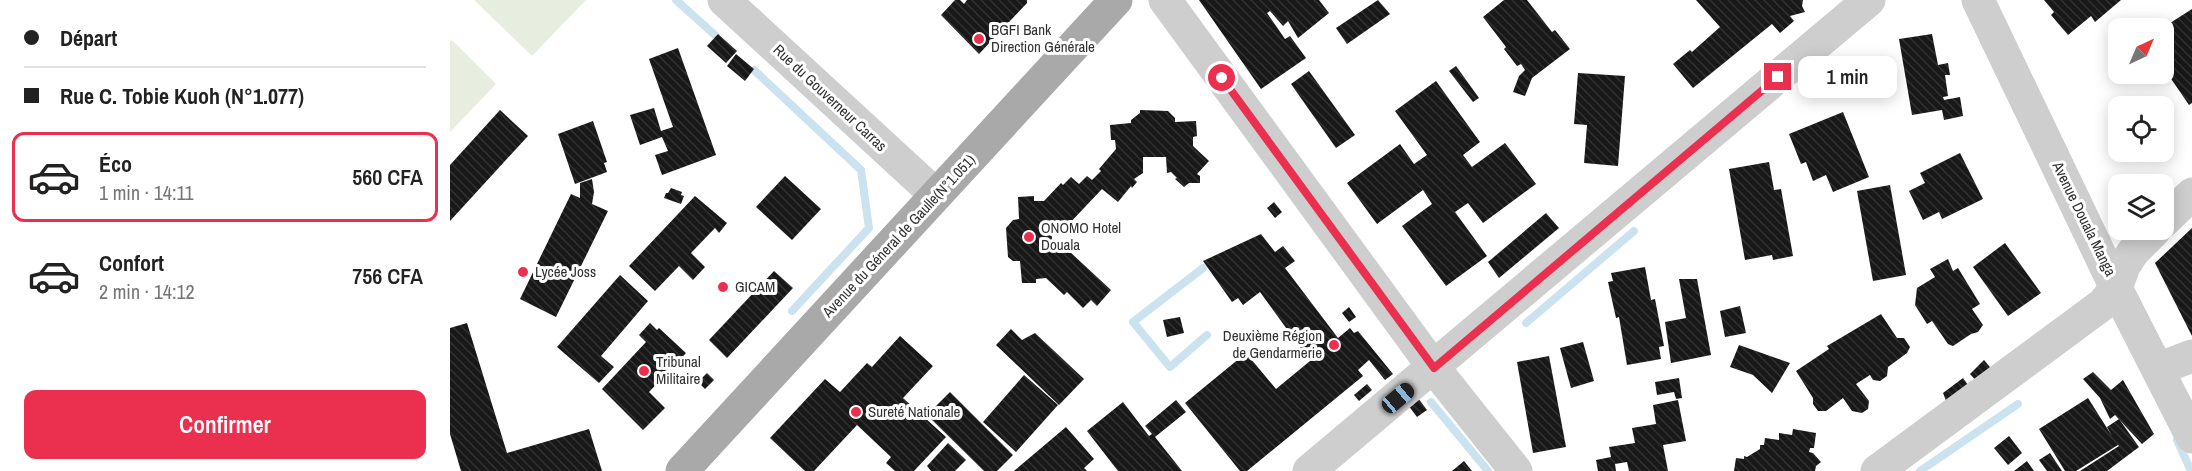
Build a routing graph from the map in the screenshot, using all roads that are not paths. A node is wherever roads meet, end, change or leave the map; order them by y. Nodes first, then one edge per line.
1 (724, 0) edge
2 (1116, 0) edge
3 (1165, 0) edge
4 (1869, 0) edge
5 (1978, 0) edge
6 (2192, 194) edge
7 (936, 195) junction
8 (2174, 211) edge
9 (2145, 240) edge
10 (2116, 288) junction
11 (2192, 357) edge
12 (1434, 368) junction
13 (2158, 369) junction
14 (2192, 437) edge
15 (682, 471) edge
16 (1310, 471) edge
17 (1516, 471) edge
18 (1877, 471) edge

1 - 7 street, Rue du Gouverneur Carras
2 - 7 main road, Avenue du Géneral de Gaulle(N°1.051)
3 - 12 street
4 - 12 street
5 - 10 street, Avenue Douala Manga
6 - 8 street
7 - 15 main road, Avenue du Géneral de Gaulle(N°1.051)
9 - 10 street
10 - 13 street, Avenue Douala Manga
10 - 18 street
11 - 13 street
12 - 16 street
12 - 17 street
13 - 14 street, Avenue Douala Manga

